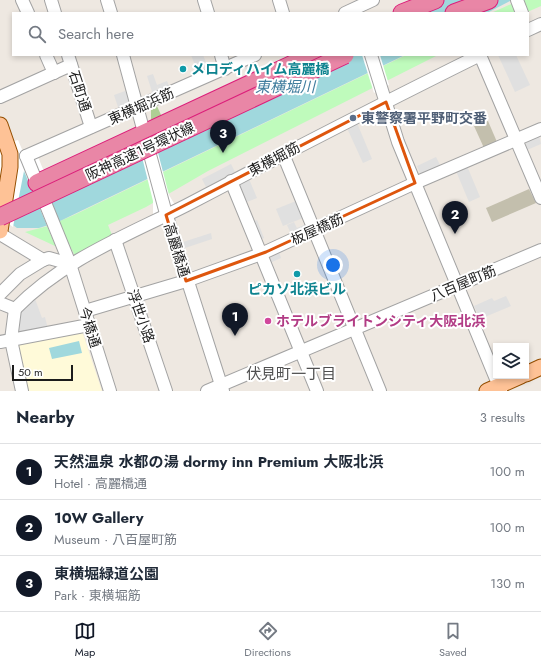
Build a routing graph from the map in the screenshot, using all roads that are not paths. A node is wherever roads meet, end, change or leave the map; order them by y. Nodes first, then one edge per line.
1 (22, 0) edge
2 (51, 0) edge
3 (107, 0) edge
4 (204, 0) edge
5 (279, 0) edge
6 (373, 0) edge
7 (435, 0) edge
8 (461, 0) edge
9 (489, 0) edge
10 (517, 0) edge
11 (356, 7) edge
12 (28, 12) edge
13 (55, 12) edge
14 (111, 12) edge
15 (208, 12) edge
16 (283, 12) edge
17 (347, 12) edge
18 (405, 12) edge
19 (435, 12) edge
20 (457, 12) edge
21 (522, 12) edge
22 (541, 24) edge
23 (529, 29) edge
24 (46, 56) edge
25 (123, 56) edge
26 (221, 56) edge
27 (253, 56) edge
28 (310, 56) edge
29 (343, 56) edge
30 (371, 56) edge
31 (478, 56) edge
32 (480, 56) edge
33 (70, 60) edge
34 (226, 69) junction
35 (54, 73) junction
36 (0, 97) edge
37 (386, 102) junction
38 (138, 107) junction
39 (0, 125) edge
40 (91, 127) junction
41 (144, 129) junction
42 (541, 130) edge
43 (516, 140) junction
44 (9, 149) junction
45 (283, 154) junction
46 (27, 156) junction
47 (34, 176) junction
48 (231, 181) junction
49 (415, 183) junction
50 (541, 198) edge
51 (165, 213) junction
52 (1, 222) edge
53 (314, 231) junction
54 (0, 234) edge
55 (115, 240) junction
56 (541, 250) edge
57 (261, 254) junction
58 (44, 260) junction
59 (70, 264) junction
60 (186, 281) junction
61 (457, 286) junction
62 (0, 294) edge
63 (134, 297) junction
64 (0, 303) edge
65 (15, 309) junction
66 (85, 311) junction
67 (89, 325) junction
68 (355, 329) junction
69 (6, 341) edge
70 (301, 352) junction
71 (541, 367) edge
72 (529, 373) edge
73 (514, 379) edge
74 (222, 388) edge
75 (496, 389) edge
76 (22, 391) edge
77 (110, 391) edge
78 (166, 391) edge
79 (207, 391) edge
80 (317, 391) edge
81 (380, 391) edge

1 - 12 street
2 - 13 street
3 - 14 street
4 - 15 street
5 - 16 street
6 - 11 street
7 - 18 highway
8 - 19 highway
9 - 20 highway
10 - 21 street
11 - 17 street
22 - 23 street
24 - 35 street
25 - 38 street, 高麗橋通
26 - 34 street
27 - 34 street, 東横堀浜筋
28 - 41 highway
29 - 52 highway, 阪神高速1号環状線, bridge
30 - 37 street
31 - 37 street, 東横堀筋
32 - 43 street
33 - 35 street
33 - 40 street, 石町通
34 - 38 street, 東横堀浜筋
35 - 36 street
37 - 45 street, 東横堀筋
37 - 49 street
38 - 40 street, 東横堀浜筋
38 - 41 street, 高麗橋通
39 - 44 main road
40 - 46 street, 東横堀浜筋
41 - 47 highway
41 - 51 street, 高麗橋通
42 - 43 street, 板屋橋筋
43 - 49 street, 板屋橋筋
43 - 50 street
44 - 46 street
44 - 52 main road
45 - 48 street, 東横堀筋
45 - 53 street
46 - 47 street
47 - 59 street, 今橋通
48 - 51 street, 東横堀筋
48 - 57 street
49 - 53 street, 板屋橋筋
49 - 61 street
51 - 55 street, 東横堀筋
51 - 60 street, 高麗橋通
53 - 57 street, 板屋橋筋
53 - 68 street
54 - 58 street
55 - 59 street, 東横堀筋
55 - 63 street, 浮世小路
56 - 61 street, 八百屋町筋
57 - 60 street, 板屋橋筋
57 - 70 street
58 - 59 street
58 - 62 street
59 - 65 street, 東横堀筋
59 - 66 street, 今橋通
60 - 63 street, 板屋橋筋
60 - 74 street, 高麗橋通
61 - 68 street, 八百屋町筋
61 - 75 street
63 - 66 street, 板屋橋筋
63 - 78 street, 浮世小路
64 - 65 street
65 - 69 street
66 - 67 street, 今橋通
67 - 69 street
67 - 77 street, 今橋通
68 - 70 street, 八百屋町筋
68 - 81 street
69 - 76 street
70 - 74 street, 八百屋町筋
70 - 80 street
71 - 72 main road
73 - 75 main road
74 - 79 street, 八百屋町筋

